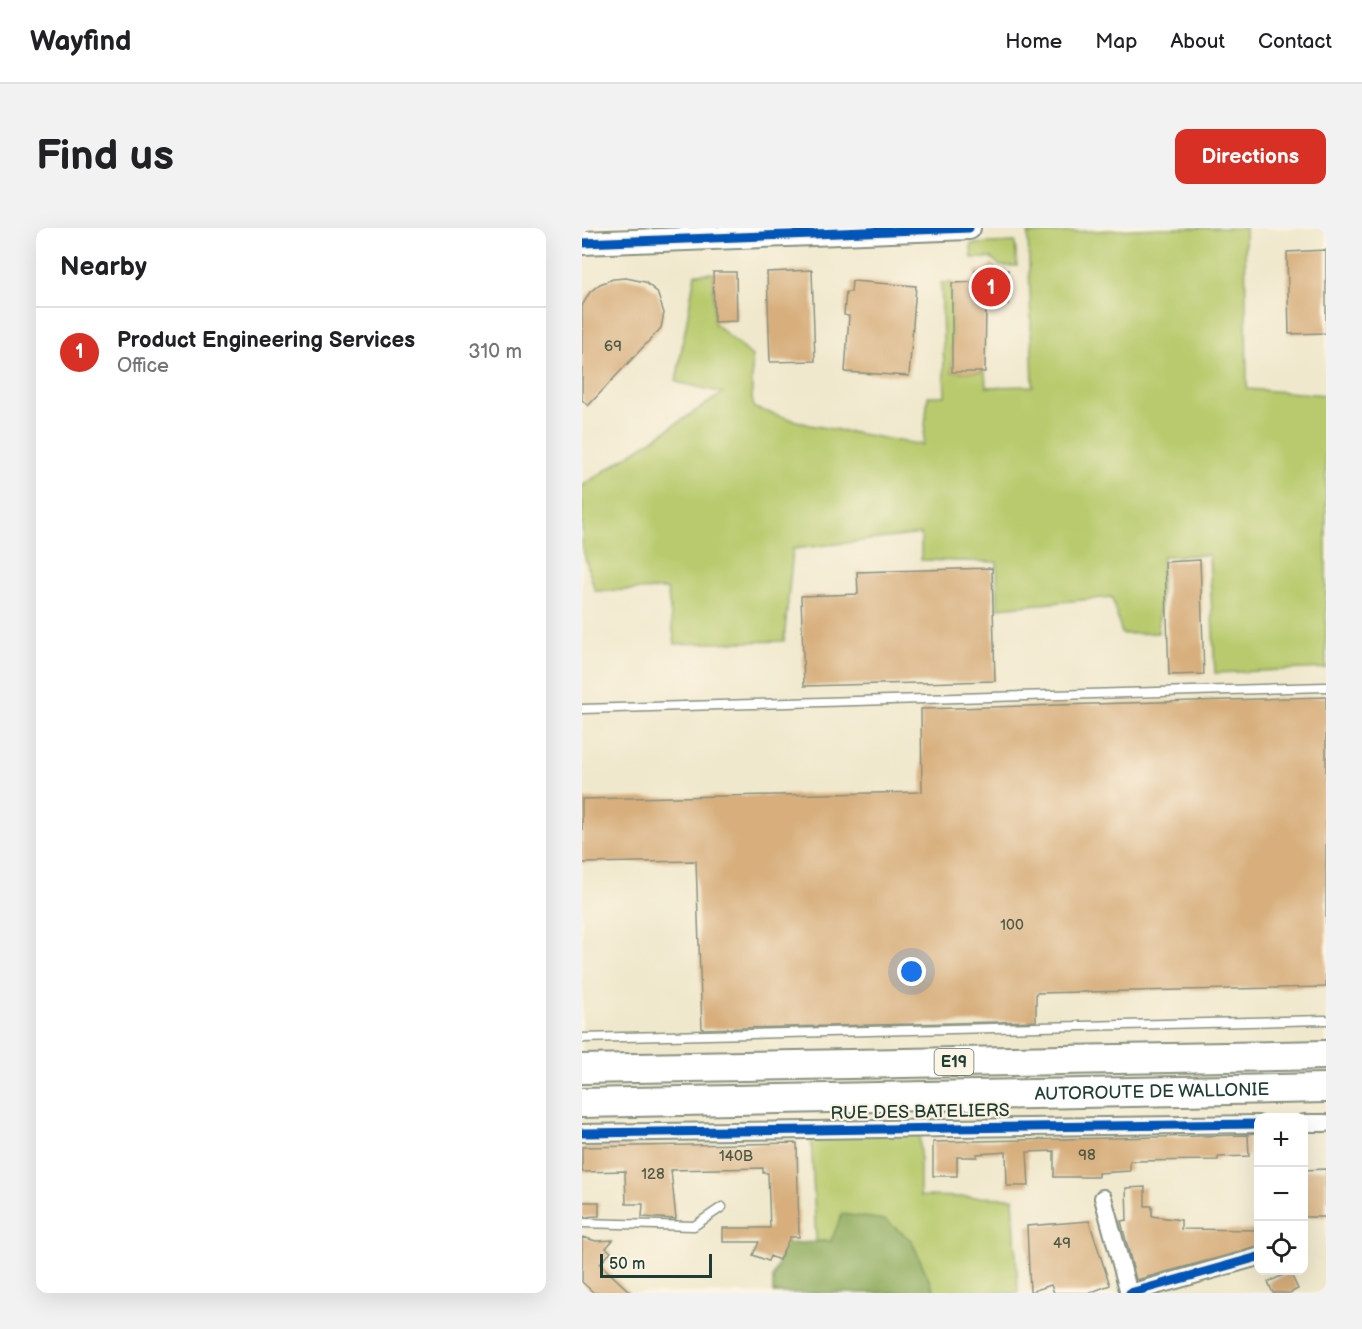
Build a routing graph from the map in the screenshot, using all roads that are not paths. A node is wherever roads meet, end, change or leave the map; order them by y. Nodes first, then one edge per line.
1 (969, 228) edge
2 (582, 243) edge
3 (1326, 687) edge
4 (582, 709) edge
5 (1326, 1020) edge
6 (582, 1038) edge
7 (1326, 1055) edge
8 (582, 1070) edge
9 (1326, 1088) edge
10 (582, 1103) edge
11 (1308, 1123) edge
12 (1326, 1123) edge
13 (1254, 1124) edge
14 (582, 1133) edge
15 (1103, 1198) dead end
16 (722, 1207) dead end
17 (582, 1223) edge
18 (1254, 1258) edge
19 (1129, 1293) edge

1 - 2 street
3 - 4 lane
5 - 6 lane
7 - 8 highway, AUTOROUTE DE WALLONIE / E19
9 - 10 highway, AUTOROUTE DE WALLONIE / E19
11 - 12 street
13 - 14 street, RUE DES BATELIERS
15 - 19 street
16 - 17 lane
18 - 19 street

